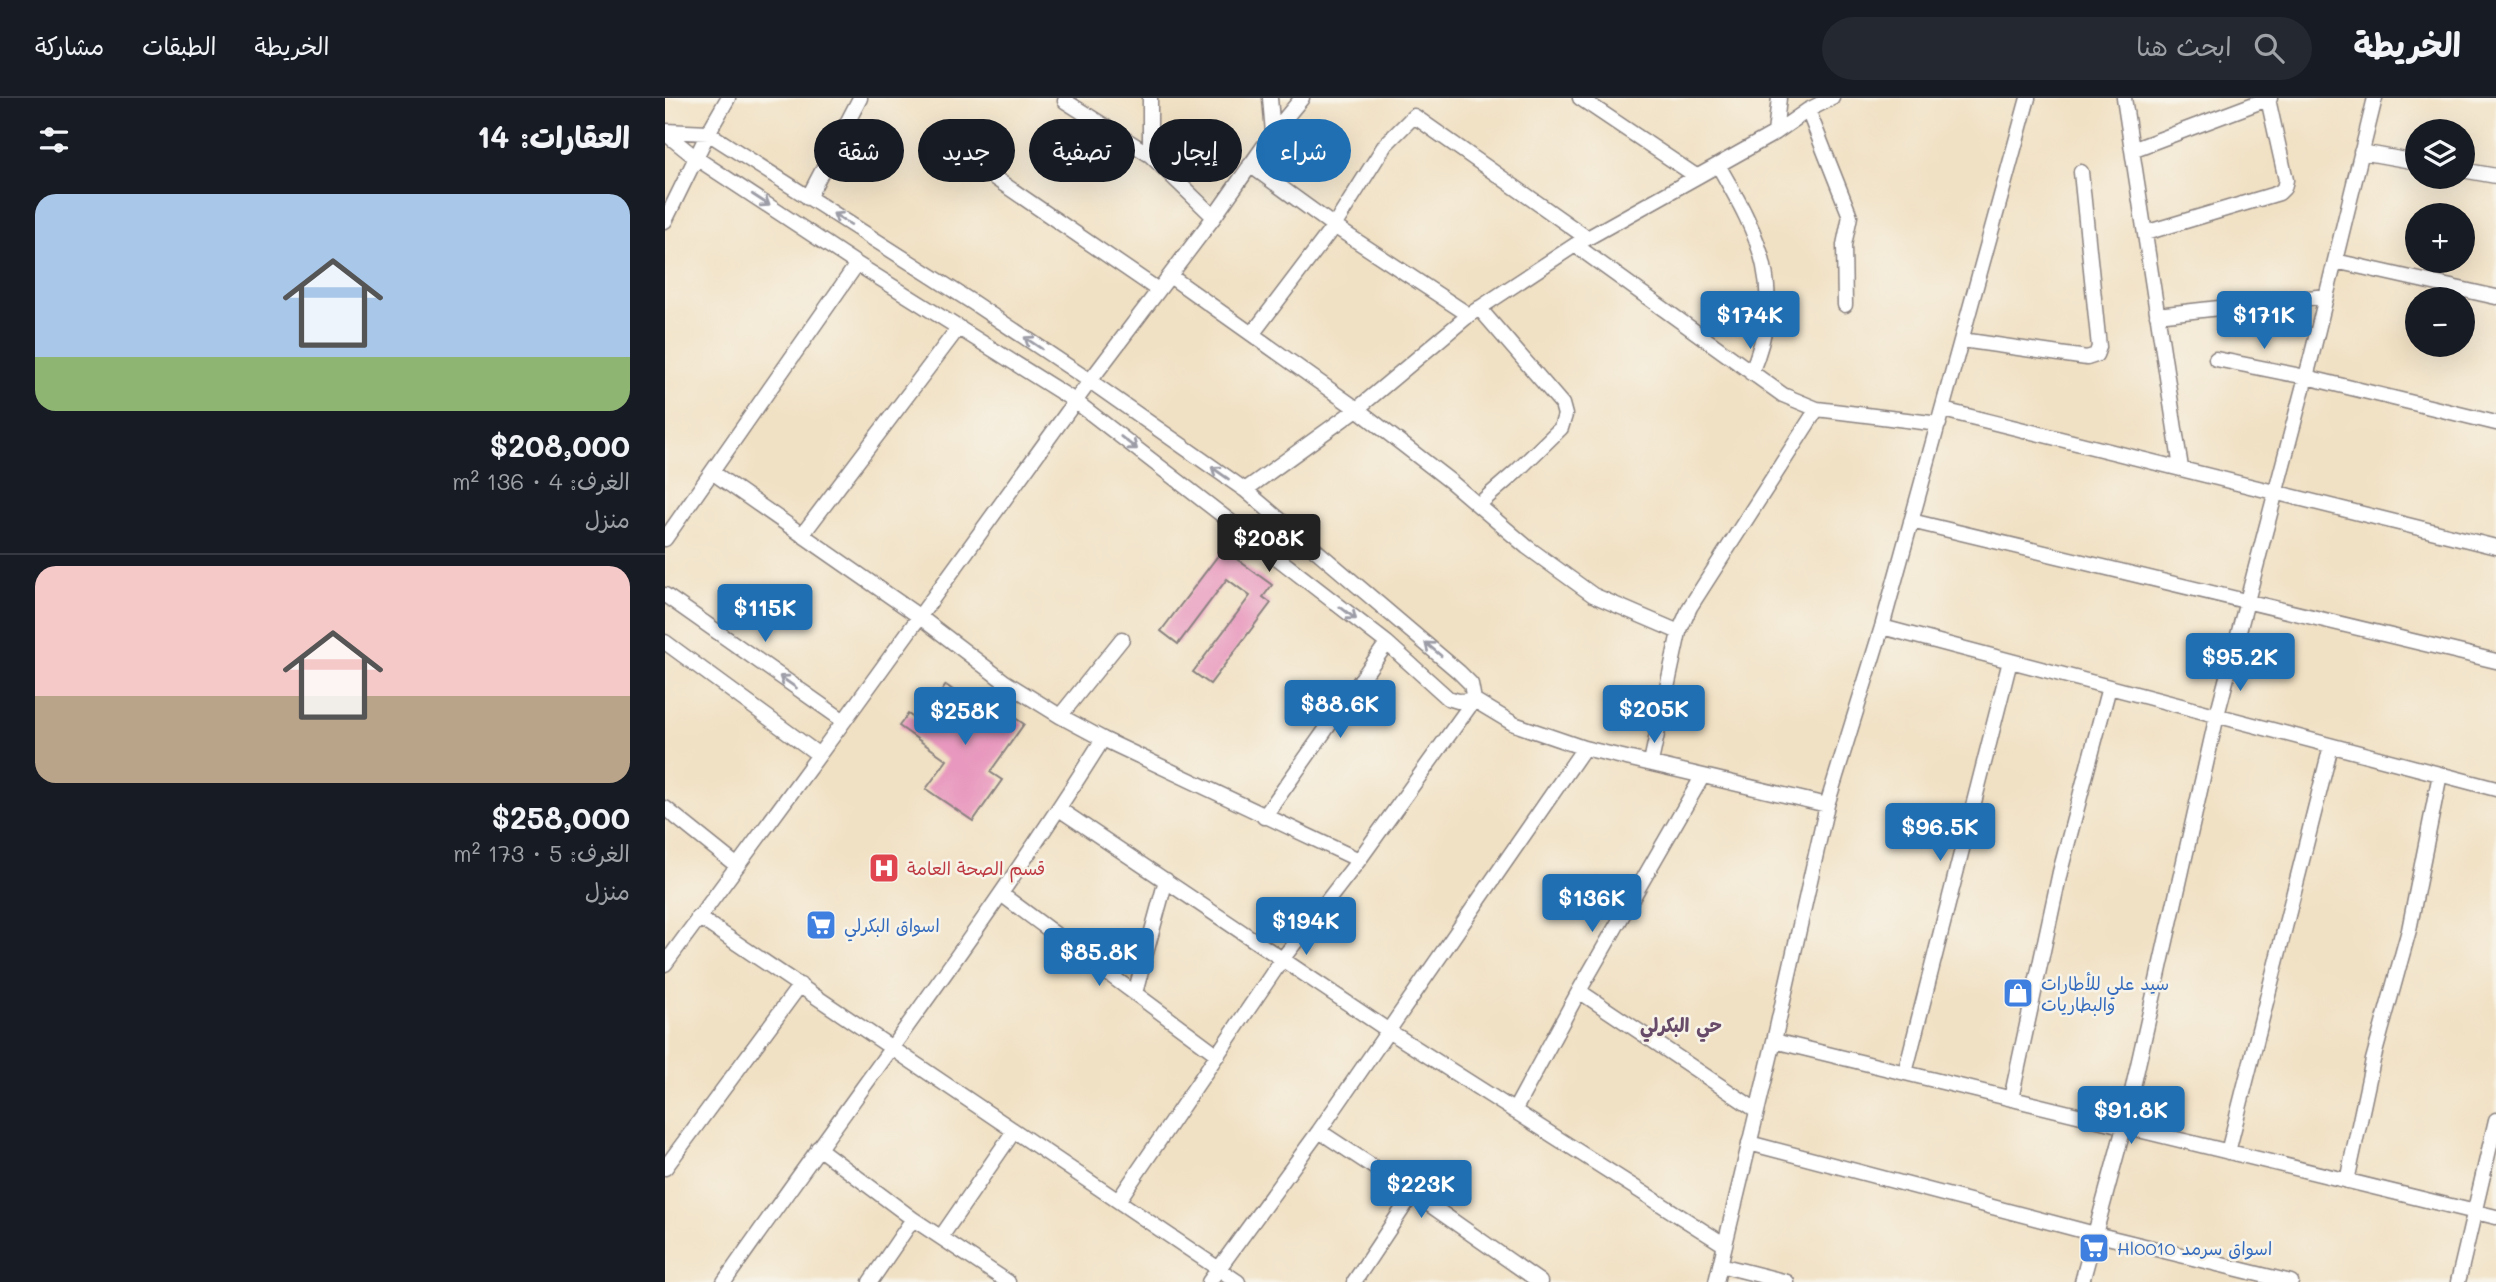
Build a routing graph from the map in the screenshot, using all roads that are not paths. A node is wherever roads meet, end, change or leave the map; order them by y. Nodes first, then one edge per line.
1 (728, 98) edge
2 (860, 98) edge
3 (1150, 98) edge
4 (1270, 98) edge
5 (1302, 98) edge
6 (1580, 98) edge
7 (1779, 98) edge
8 (1832, 98) edge
9 (2028, 98) edge
10 (2124, 98) edge
11 (2269, 98) edge
12 (2375, 98) edge
13 (1065, 101) dead end
14 (1808, 110) junction
15 (1150, 119) edge
16 (1272, 119) edge
17 (1285, 119) edge
18 (665, 132) edge
19 (1775, 132) junction
20 (708, 133) junction
21 (2132, 150) junction
22 (2361, 152) junction
23 (1149, 154) edge
24 (1256, 157) edge
25 (696, 158) junction
26 (2405, 160) edge
27 (1250, 165) junction
28 (1718, 165) junction
29 (2081, 172) dead end
30 (2475, 172) edge
31 (1696, 176) junction
32 (2496, 176) edge
33 (1001, 182) edge
34 (1178, 182) edge
35 (808, 198) junction
36 (1214, 217) junction
37 (665, 220) edge
38 (1334, 226) junction
39 (2145, 233) junction
40 (1581, 241) junction
41 (2335, 261) junction
42 (857, 264) junction
43 (1170, 276) junction
44 (1158, 290) junction
45 (2326, 296) junction
46 (2496, 297) edge
47 (1845, 305) dead end
48 (1474, 311) junction
49 (2157, 315) junction
50 (959, 327) junction
51 (1253, 333) junction
52 (1962, 340) junction
53 (2215, 359) dead end
54 (1751, 373) junction
55 (2306, 377) junction
56 (1090, 381) junction
57 (1075, 401) junction
58 (1357, 409) junction
59 (1817, 410) junction
60 (1941, 417) junction
61 (2496, 422) edge
62 (2181, 468) junction
63 (712, 472) junction
64 (1245, 490) junction
65 (2275, 491) junction
66 (1478, 505) junction
67 (1910, 521) junction
68 (802, 535) junction
69 (665, 539) edge
70 (2496, 547) edge
71 (665, 595) edge
72 (2245, 601) junction
73 (919, 617) junction
74 (1882, 627) junction
75 (1679, 632) junction
76 (1122, 639) dead end
77 (665, 642) edge
78 (1387, 643) junction
79 (2010, 661) junction
80 (2496, 661) edge
81 (2109, 687) junction
82 (1474, 700) junction
83 (1060, 716) junction
84 (2217, 716) junction
85 (844, 722) junction
86 (1103, 739) junction
87 (2330, 746) junction
88 (1584, 748) junction
89 (819, 755) junction
90 (1651, 762) junction
91 (2440, 774) junction
92 (1702, 777) junction
93 (2496, 789) edge
94 (1827, 805) junction
95 (665, 808) edge
96 (1059, 808) junction
97 (1264, 817) junction
98 (1359, 860) junction
99 (736, 865) junction
100 (1166, 880) junction
101 (1001, 894) junction
102 (698, 917) junction
103 (1283, 958) junction
104 (665, 964) edge
105 (800, 985) junction
106 (1579, 990) junction
107 (1135, 993) junction
108 (1389, 1031) junction
109 (1774, 1041) junction
110 (891, 1047) junction
111 (1219, 1055) junction
112 (1905, 1073) junction
113 (2011, 1099) junction
114 (1756, 1110) junction
115 (1514, 1111) junction
116 (2496, 1121) edge
117 (2124, 1126) junction
118 (1014, 1131) junction
119 (1319, 1131) junction
120 (1749, 1143) junction
121 (818, 1147) junction
122 (2228, 1152) junction
123 (665, 1168) edge
124 (2347, 1181) junction
125 (1413, 1193) junction
126 (1118, 1200) junction
127 (2474, 1212) junction
128 (2496, 1217) edge
129 (913, 1219) junction
130 (2095, 1234) junction
131 (941, 1237) junction
132 (1725, 1245) junction
133 (1720, 1265) junction
134 (1218, 1269) junction
135 (1004, 1281) edge
136 (724, 1282) edge
137 (870, 1282) edge
138 (1209, 1282) edge
139 (1238, 1282) edge
140 (1355, 1282) edge
141 (1540, 1282) edge
142 (1716, 1282) edge
143 (1787, 1282) edge
144 (2082, 1282) edge
145 (2291, 1282) edge
146 (2458, 1282) edge

1 - 20 street
2 - 35 street
3 - 15 street
4 - 16 street
5 - 17 street
6 - 31 street
7 - 19 street
8 - 14 street
9 - 52 street
10 - 21 street
11 - 21 street
11 - 39 street
12 - 22 street
13 - 23 street
14 - 19 street
14 - 47 street
18 - 20 street
18 - 25 street
19 - 28 street
20 - 25 street
20 - 35 street
21 - 39 street
22 - 26 street
22 - 41 street
24 - 27 street
25 - 37 street
25 -> 42 street
27 - 36 street
27 - 38 street
28 - 31 street
28 - 54 street
29 - 52 street
30 - 32 street
31 - 40 street
33 - 44 street
34 - 36 street
56 -> 35 street
36 - 43 street
38 - 40 street
38 - 48 street
38 - 51 street
39 - 49 street
40 - 48 street
40 - 54 street
41 - 45 street
41 - 46 street
42 - 50 street
42 - 63 street
43 - 44 street
43 - 51 street
44 - 56 street
45 - 49 street
45 - 55 street
48 - 58 street
48 - 66 street
49 - 62 street
50 - 57 street
50 - 68 street
51 - 58 street
52 - 60 street
53 - 55 street
54 - 59 street
55 - 61 street
55 - 65 street
56 - 57 street
64 -> 56 street
57 - 73 street
57 -> 78 street
58 - 64 street
58 - 66 street
59 - 60 street
59 - 75 street
60 - 62 street
60 - 67 street
62 - 65 street
63 - 68 street
63 - 69 street
82 -> 64 street
65 - 70 street
65 - 72 street
66 - 75 street
67 - 72 street
67 - 74 street
68 - 73 street
85 -> 71 street
72 - 80 street
72 - 84 street
73 - 83 street
73 - 85 street
74 - 79 street
74 - 94 street
75 - 90 street
76 - 83 street
77 - 89 street
78 - 82 street
78 - 97 street
79 - 81 street
79 - 112 street
81 - 84 street
81 - 113 street
82 - 88 street
82 - 98 street
83 - 86 street
84 - 87 street
84 - 117 street
85 - 89 street
86 - 96 street
86 - 97 street
87 - 91 street
87 - 122 street
88 - 90 street
88 - 108 street
89 - 99 street
90 - 92 street
91 - 93 street
91 - 124 street
92 - 94 street
92 - 106 street
94 - 109 street
95 - 99 street
96 - 100 street
96 - 101 street
97 - 98 street
98 - 103 street
99 - 102 street
100 - 103 street
100 - 107 street
101 - 107 street
101 - 110 street
102 - 104 street
102 - 105 street
103 - 108 street
103 - 111 street
105 - 110 street
105 - 123 street
106 - 114 street
106 - 115 street
107 - 111 street
108 - 115 street
108 - 119 street
109 - 112 street
109 - 114 street
110 - 118 street
110 - 121 street
111 - 126 street
112 - 113 street
113 - 117 street
114 - 120 street
115 - 132 street
116 - 127 street
117 - 122 street
117 - 130 street
118 - 126 street
118 - 131 street
119 - 125 street
119 - 134 street
120 - 130 street
120 - 132 street
121 - 129 street
121 - 136 street
122 - 124 street
124 - 127 street
125 - 140 street
125 - 141 street
126 - 134 street
127 - 128 street
127 - 146 street
129 - 131 street
129 - 137 street
130 - 144 street
130 - 145 street
131 - 135 street
132 - 133 street
133 - 142 street
133 - 143 street
134 - 138 street
134 - 139 street

